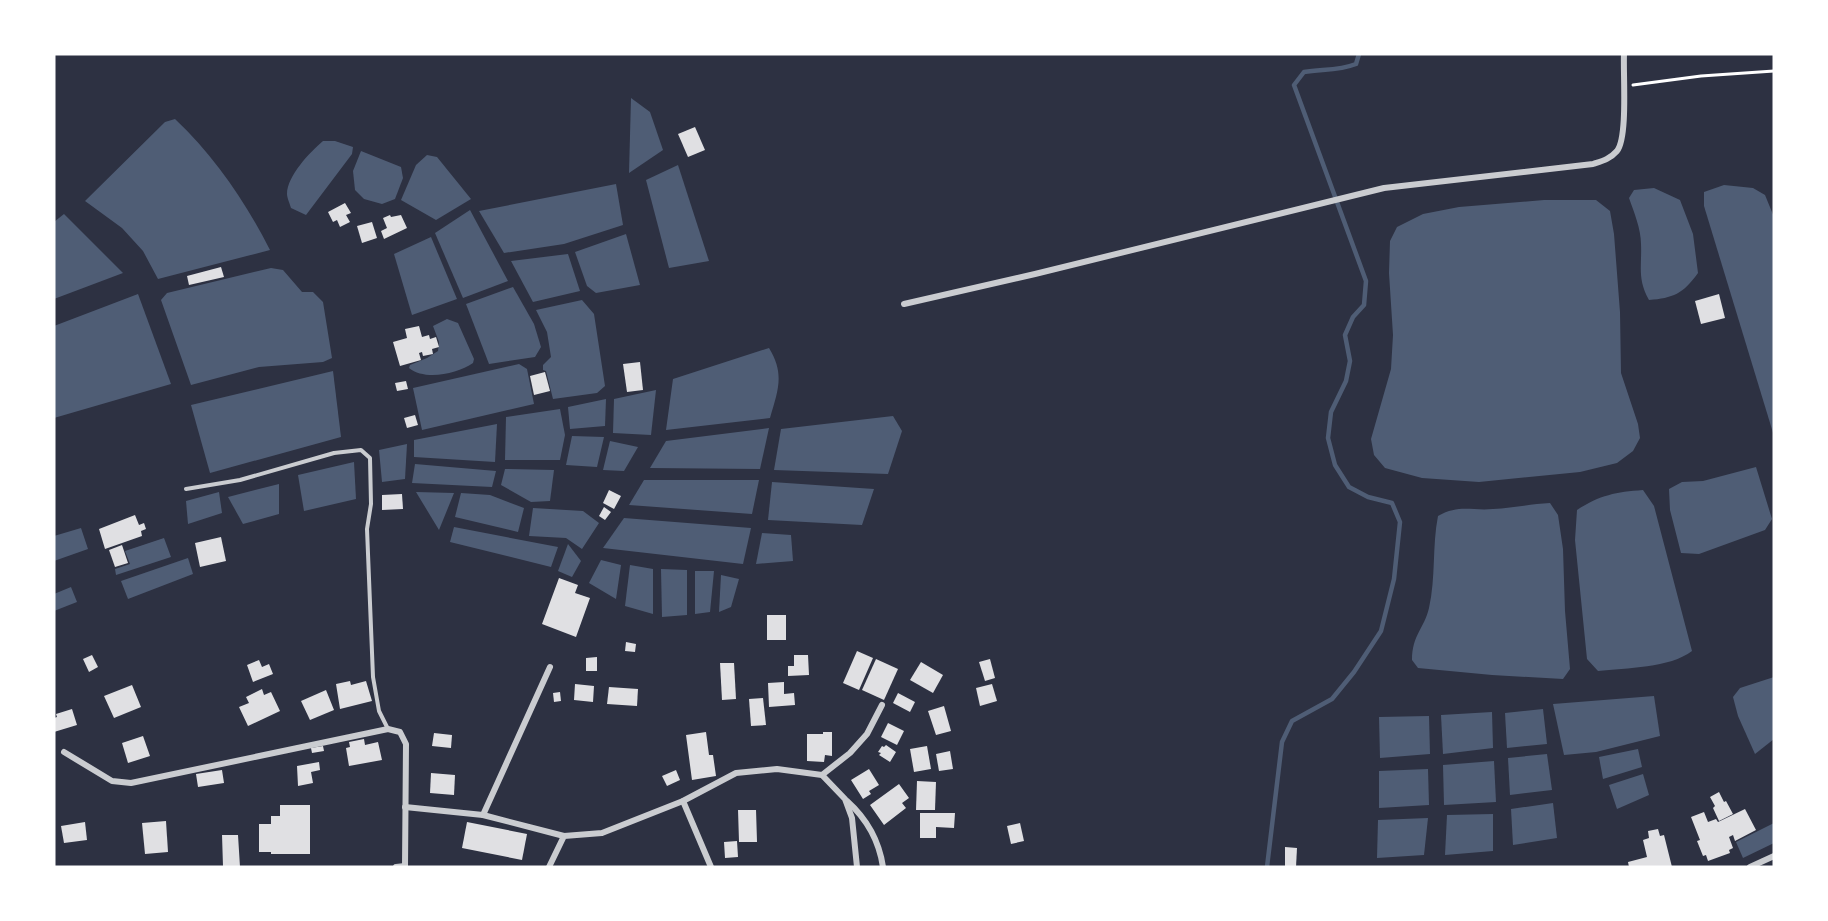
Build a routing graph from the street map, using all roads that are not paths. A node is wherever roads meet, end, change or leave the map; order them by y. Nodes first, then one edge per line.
1 (1624, 54) edge
2 (904, 304) dead end
3 (186, 489) dead end
4 (550, 666) dead end
5 (882, 705) dead end
6 (388, 729) junction
7 (64, 752) dead end
8 (822, 775) junction
9 (846, 799) junction
10 (683, 801) junction
11 (405, 807) junction
12 (483, 815) junction
13 (564, 836) junction
14 (1774, 856) edge
15 (405, 866) edge
16 (396, 867) edge
17 (549, 867) edge
18 (711, 867) edge
19 (857, 867) edge
20 (883, 867) edge
21 (1750, 867) edge

1 - 2 street
3 - 6 lane
4 - 12 street
5 - 8 street
6 - 7 street
6 - 11 street
8 - 9 street
8 - 10 street
9 - 19 street
9 - 20 street
10 - 13 street
10 - 18 street
11 - 12 street
11 - 15 street
12 - 13 street
13 - 17 street
14 - 21 street
15 - 16 street

